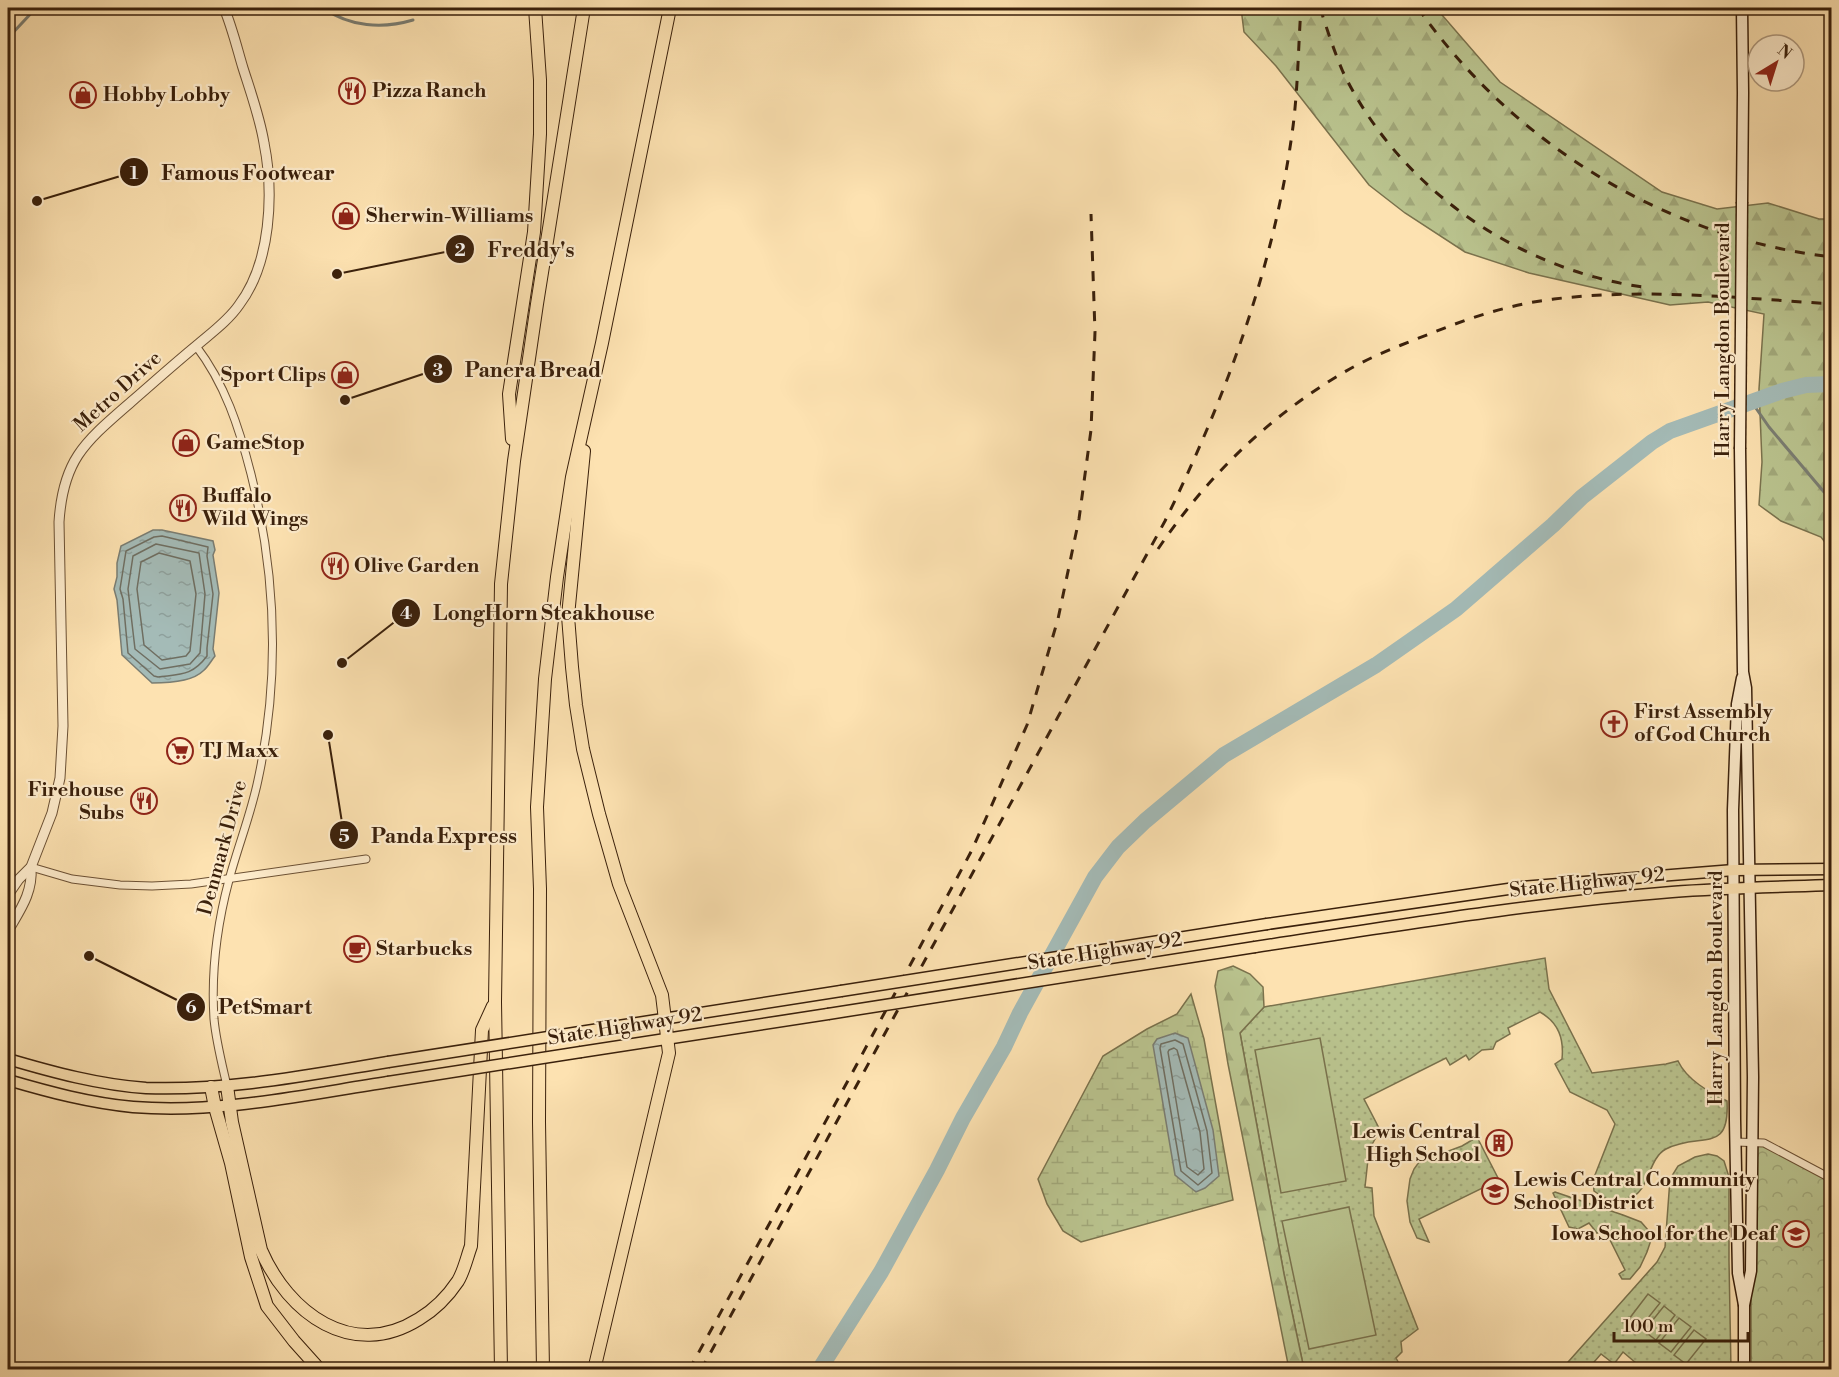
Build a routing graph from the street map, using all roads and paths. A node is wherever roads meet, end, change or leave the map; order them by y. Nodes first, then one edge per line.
1 (224, 8) edge
2 (536, 8) edge
3 (584, 8) edge
4 (670, 8) edge
5 (676, 8) edge
6 (1742, 8) edge
7 (665, 33) junction
8 (196, 345) junction
9 (587, 411) junction
10 (514, 461) junction
11 (1743, 672) junction
12 (366, 859) dead end
13 (31, 867) junction
14 (1749, 869) junction
15 (1734, 870) junction
16 (1832, 870) edge
17 (229, 878) junction
18 (1832, 885) edge
19 (1733, 888) junction
20 (1750, 888) junction
21 (8, 895) edge
22 (8, 932) edge
23 (495, 1002) junction
24 (665, 1018) junction
25 (667, 1038) junction
26 (8, 1059) edge
27 (8, 1080) edge
28 (227, 1086) junction
29 (211, 1087) junction
30 (231, 1106) junction
31 (215, 1107) junction
32 (1736, 1142) junction
33 (1751, 1142) junction
34 (1832, 1179) edge
35 (1744, 1305) junction
36 (320, 1370) edge
37 (501, 1370) edge
38 (543, 1370) edge
39 (594, 1370) edge
40 (1744, 1370) edge

1 - 8 street, Metro Drive
2 - 10 highway
3 - 10 highway
4 - 7 highway
5 - 7 highway
6 - 11 main road, Harry Langdon Boulevard, bridge
7 - 9 highway
8 - 13 street, Metro Drive
8 - 17 street, Denmark Drive
9 - 24 highway
9 - 38 highway
10 - 23 highway
11 - 14 main road, Harry Langdon Boulevard
11 - 15 main road, Harry Langdon Boulevard
12 - 17 street
13 - 17 street
13 - 21 street, Metro Drive
13 - 22 street, Metro Drive
14 - 15 main road, State Highway 92
14 - 16 main road, State Highway 92
14 - 20 main road, Harry Langdon Boulevard
15 - 19 main road, Harry Langdon Boulevard
15 - 24 main road, State Highway 92, bridge
17 - 28 street, Denmark Drive
18 - 20 main road, State Highway 92
19 - 20 main road, State Highway 92
19 - 25 main road, State Highway 92, bridge
19 - 32 main road, Harry Langdon Boulevard
20 - 33 main road, Harry Langdon Boulevard
23 - 30 highway
23 - 37 highway
24 - 25 highway
24 - 28 main road, State Highway 92, bridge
25 - 30 main road, State Highway 92, bridge
25 - 39 highway
26 - 29 main road, State Highway 92
27 - 31 main road, State Highway 92
28 - 29 main road, State Highway 92
28 - 30 highway
29 - 31 highway
30 - 31 main road, State Highway 92
31 - 36 highway
32 - 33 street
32 - 35 main road, Harry Langdon Boulevard
33 - 34 street
33 - 35 main road, Harry Langdon Boulevard
35 - 40 main road, Harry Langdon Boulevard

